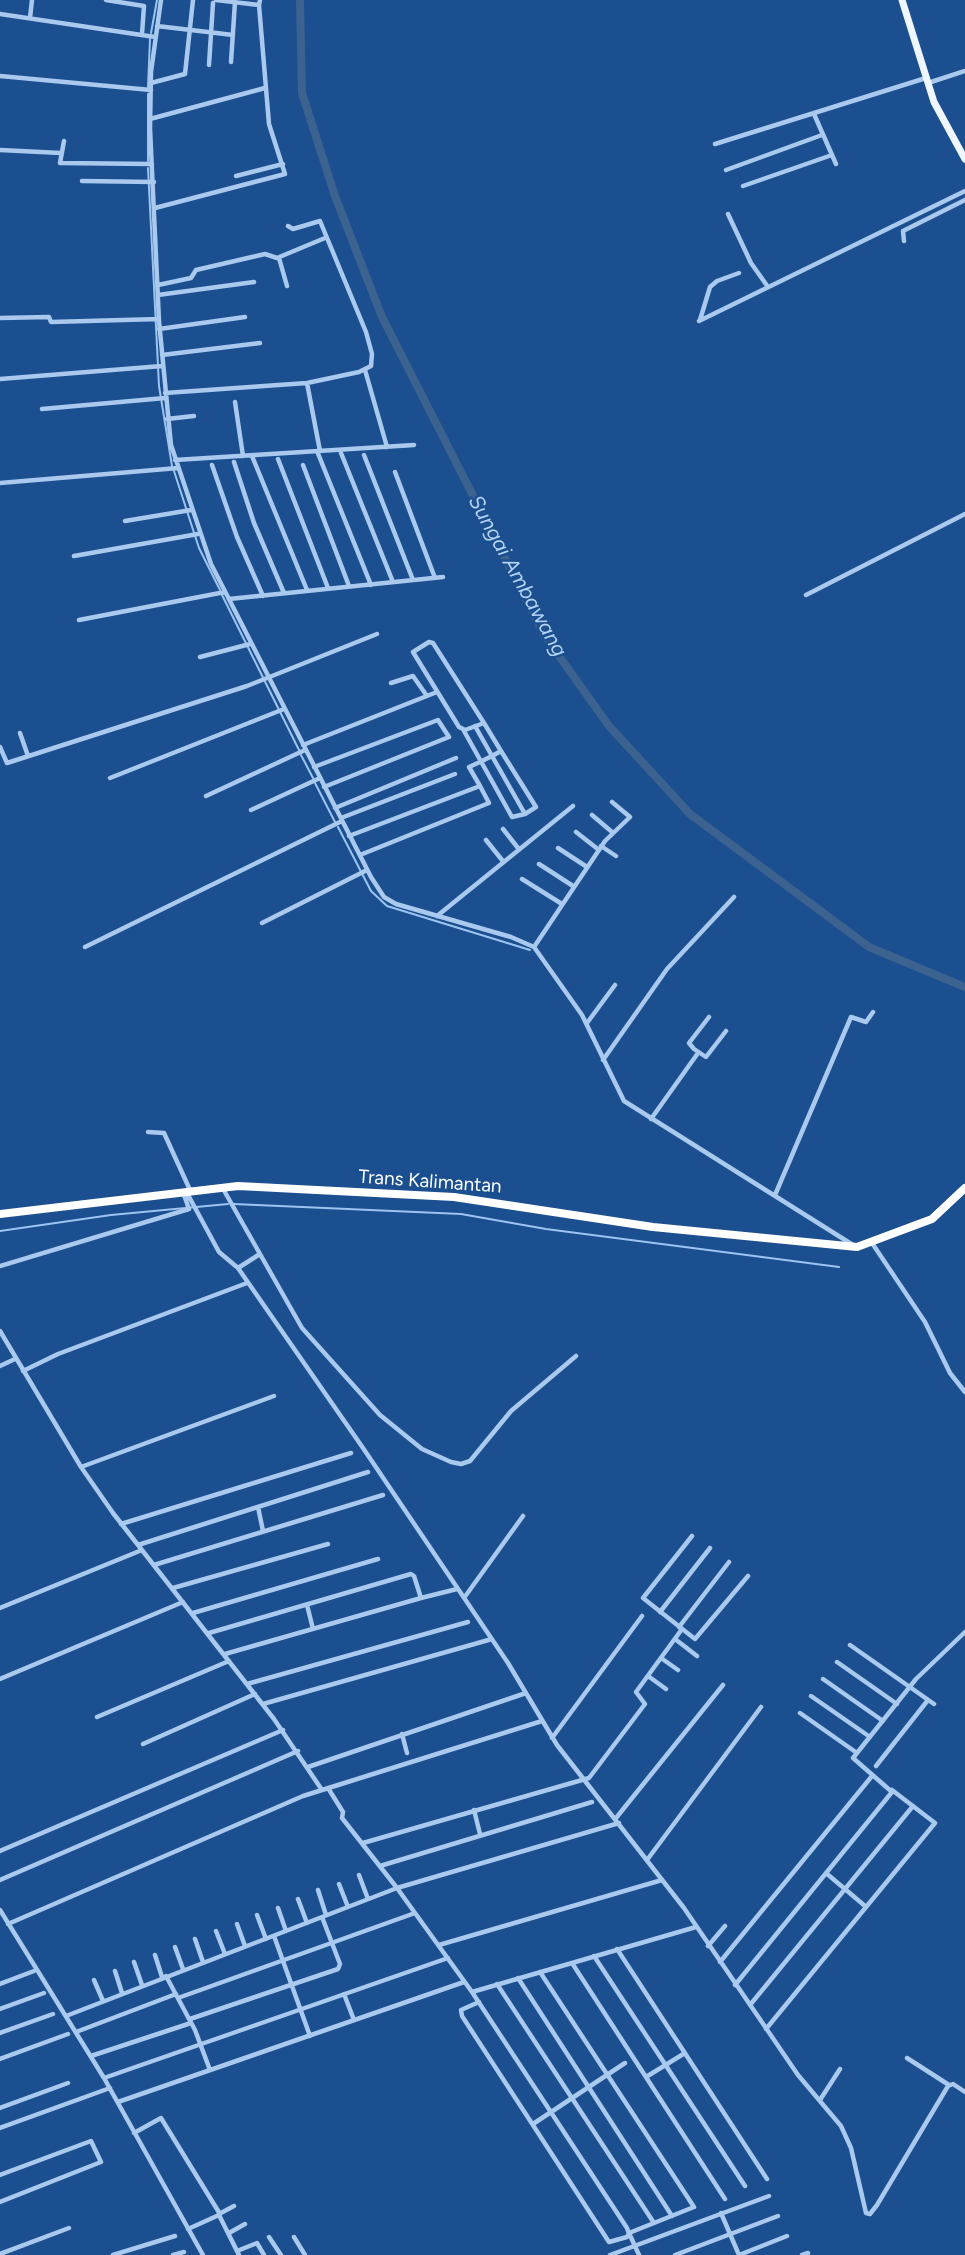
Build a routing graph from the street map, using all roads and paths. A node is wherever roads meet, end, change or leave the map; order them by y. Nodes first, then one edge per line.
1 (32, 0) edge
2 (106, 0) edge
3 (161, 0) edge
4 (193, 0) edge
5 (902, 0) edge
6 (237, 1) edge
7 (215, 2) edge
8 (260, 5) edge
9 (0, 14) edge
10 (30, 18) junction
11 (157, 26) junction
12 (189, 30) junction
13 (211, 33) junction
14 (142, 34) junction
15 (233, 35) junction
16 (155, 37) junction
17 (231, 62) dead end
18 (209, 65) dead end
19 (965, 71) edge
20 (0, 76) edge
21 (927, 80) junction
22 (151, 83) junction
23 (265, 88) junction
24 (151, 90) junction
25 (814, 114) junction
26 (150, 119) junction
27 (822, 135) junction
28 (64, 141) dead end
29 (715, 144) dead end
30 (0, 150) edge
31 (61, 153) junction
32 (832, 155) junction
33 (965, 159) edge
34 (152, 164) junction
35 (283, 164) junction
36 (836, 164) dead end
37 (726, 170) dead end
38 (236, 176) dead end
39 (82, 181) dead end
40 (154, 182) junction
41 (743, 186) dead end
42 (965, 191) edge
43 (965, 200) edge
44 (155, 208) junction
45 (728, 214) dead end
46 (288, 226) dead end
47 (325, 238) junction
48 (904, 241) dead end
49 (279, 258) junction
50 (738, 273) dead end
51 (254, 282) dead end
52 (158, 285) junction
53 (287, 286) dead end
54 (768, 286) junction
55 (158, 295) junction
56 (245, 317) dead end
57 (0, 318) edge
58 (159, 319) junction
59 (159, 329) junction
60 (260, 343) dead end
61 (162, 355) junction
62 (162, 366) junction
63 (365, 370) junction
64 (0, 379) edge
65 (307, 383) junction
66 (165, 396) junction
67 (235, 402) dead end
68 (42, 410) dead end
69 (194, 416) dead end
70 (167, 419) junction
71 (414, 445) dead end
72 (387, 447) junction
73 (319, 451) junction
74 (341, 453) dead end
75 (364, 455) dead end
76 (243, 456) junction
77 (252, 456) junction
78 (278, 459) dead end
79 (175, 460) junction
80 (234, 462) dead end
81 (212, 465) dead end
82 (303, 465) dead end
83 (177, 468) junction
84 (395, 472) dead end
85 (0, 483) edge
86 (191, 510) junction
87 (965, 514) edge
88 (125, 521) dead end
89 (198, 534) junction
90 (74, 556) dead end
91 (435, 578) junction
92 (443, 578) dead end
93 (413, 580) junction
94 (393, 582) junction
95 (371, 585) junction
96 (349, 586) junction
97 (328, 588) junction
98 (307, 590) junction
99 (225, 592) junction
100 (284, 593) junction
101 (806, 595) dead end
102 (263, 596) junction
103 (229, 599) junction
104 (79, 620) dead end
105 (377, 634) dead end
106 (250, 644) junction
107 (201, 657) dead end
108 (265, 679) junction
109 (391, 682) dead end
110 (437, 692) junction
111 (427, 696) junction
112 (281, 711) junction
113 (484, 723) junction
114 (475, 726) junction
115 (464, 730) junction
116 (20, 733) dead end
117 (0, 747) edge
118 (302, 749) junction
119 (501, 751) junction
120 (27, 756) junction
121 (492, 756) junction
122 (456, 758) dead end
123 (480, 762) junction
124 (314, 767) junction
125 (454, 774) dead end
126 (110, 778) dead end
127 (316, 780) junction
128 (480, 786) junction
129 (324, 787) junction
130 (206, 796) dead end
131 (611, 802) dead end
132 (572, 806) dead end
133 (334, 808) junction
134 (251, 810) dead end
135 (525, 814) junction
136 (592, 815) dead end
137 (341, 820) junction
138 (503, 829) dead end
139 (576, 832) dead end
140 (612, 832) junction
141 (349, 836) junction
142 (486, 840) dead end
143 (518, 848) junction
144 (558, 848) dead end
145 (600, 848) junction
146 (360, 855) junction
147 (616, 856) dead end
148 (502, 860) junction
149 (539, 864) dead end
150 (587, 867) junction
151 (363, 872) junction
152 (522, 879) dead end
153 (573, 886) junction
154 (734, 897) dead end
155 (562, 904) junction
156 (436, 916) junction
157 (262, 923) dead end
158 (85, 947) dead end
159 (534, 947) junction
160 (615, 985) dead end
161 (873, 1012) dead end
162 (709, 1017) dead end
163 (587, 1023) junction
164 (726, 1031) dead end
165 (698, 1053) junction
166 (603, 1061) junction
167 (651, 1119) junction
168 (148, 1132) dead end
169 (221, 1186) junction
170 (965, 1188) edge
171 (186, 1190) junction
172 (775, 1195) junction
173 (190, 1205) junction
174 (0, 1214) edge
175 (872, 1244) junction
176 (857, 1247) junction
177 (260, 1254) junction
178 (0, 1266) edge
179 (238, 1268) junction
180 (247, 1283) junction
181 (0, 1332) edge
182 (576, 1356) dead end
183 (15, 1359) junction
184 (0, 1366) edge
185 (23, 1371) junction
186 (965, 1392) edge
187 (274, 1396) dead end
188 (351, 1453) dead end
189 (81, 1467) junction
190 (368, 1472) dead end
191 (383, 1495) dead end
192 (258, 1507) junction
193 (523, 1516) dead end
194 (121, 1524) junction
195 (263, 1531) junction
196 (692, 1536) dead end
197 (328, 1544) dead end
198 (138, 1545) junction
199 (710, 1548) dead end
200 (142, 1550) junction
201 (378, 1559) dead end
202 (729, 1562) dead end
203 (154, 1565) junction
204 (748, 1576) dead end
205 (173, 1588) junction
206 (457, 1589) junction
207 (421, 1598) junction
208 (464, 1598) junction
209 (183, 1602) junction
210 (307, 1605) junction
211 (0, 1608) edge
212 (660, 1612) junction
213 (193, 1613) junction
214 (642, 1616) dead end
215 (468, 1622) dead end
216 (680, 1628) junction
217 (313, 1629) junction
218 (965, 1632) edge
219 (209, 1633) junction
220 (492, 1639) junction
221 (674, 1639) junction
222 (850, 1645) dead end
223 (225, 1654) junction
224 (696, 1656) dead end
225 (661, 1658) junction
226 (229, 1661) junction
227 (837, 1662) dead end
228 (678, 1670) dead end
229 (648, 1676) junction
230 (0, 1679) edge
231 (823, 1679) dead end
232 (247, 1684) junction
233 (723, 1685) dead end
234 (910, 1687) junction
235 (666, 1689) dead end
236 (527, 1693) junction
237 (255, 1694) junction
238 (811, 1696) dead end
239 (928, 1700) junction
240 (263, 1704) junction
241 (897, 1704) junction
242 (934, 1704) dead end
243 (761, 1707) dead end
244 (800, 1713) dead end
245 (97, 1717) dead end
246 (542, 1721) junction
247 (883, 1721) junction
248 (283, 1730) junction
249 (402, 1733) junction
250 (870, 1737) junction
251 (552, 1738) junction
252 (143, 1744) dead end
253 (298, 1751) junction
254 (407, 1753) dead end
255 (857, 1753) junction
256 (876, 1766) dead end
257 (308, 1767) junction
258 (872, 1776) junction
259 (584, 1780) junction
260 (325, 1789) junction
261 (892, 1790) junction
262 (592, 1802) dead end
263 (914, 1806) junction
264 (474, 1810) junction
265 (618, 1821) junction
266 (480, 1834) junction
267 (363, 1843) junction
268 (0, 1852) edge
269 (647, 1860) junction
270 (380, 1866) junction
271 (826, 1873) junction
272 (359, 1875) dead end
273 (0, 1880) edge
274 (662, 1880) junction
275 (339, 1884) dead end
276 (397, 1888) junction
277 (317, 1890) dead end
278 (846, 1890) junction
279 (298, 1899) dead end
280 (368, 1899) junction
281 (866, 1906) junction
282 (348, 1907) junction
283 (278, 1908) dead end
284 (0, 1910) edge
285 (415, 1913) junction
286 (257, 1915) dead end
287 (324, 1916) junction
288 (307, 1923) junction
289 (8, 1924) junction
290 (237, 1924) dead end
291 (725, 1926) dead end
292 (696, 1927) junction
293 (216, 1931) dead end
294 (286, 1931) junction
295 (274, 1936) junction
296 (195, 1939) dead end
297 (266, 1939) junction
298 (331, 1943) junction
299 (439, 1945) junction
300 (246, 1946) junction
301 (708, 1946) junction
302 (175, 1947) dead end
303 (617, 1949) junction
304 (225, 1954) junction
305 (155, 1955) dead end
306 (594, 1956) junction
307 (448, 1958) junction
308 (283, 1961) junction
309 (134, 1962) dead end
310 (203, 1962) junction
311 (572, 1963) junction
312 (720, 1963) junction
313 (183, 1969) junction
314 (34, 1971) dead end
315 (115, 1971) dead end
316 (540, 1972) junction
317 (164, 1977) junction
318 (518, 1978) junction
319 (94, 1980) dead end
320 (465, 1981) junction
321 (0, 1984) edge
322 (291, 1984) junction
323 (497, 1984) junction
324 (142, 1985) junction
325 (735, 1985) junction
326 (472, 1992) junction
327 (44, 1993) dead end
328 (122, 1993) junction
329 (344, 1994) junction
330 (177, 1996) junction
331 (103, 2001) junction
332 (479, 2002) junction
333 (750, 2005) junction
334 (0, 2009) edge
335 (300, 2009) junction
336 (52, 2014) dead end
337 (66, 2016) junction
338 (354, 2020) junction
339 (189, 2022) junction
340 (766, 2029) junction
341 (76, 2032) junction
342 (0, 2033) edge
343 (68, 2034) dead end
344 (310, 2036) junction
345 (201, 2044) junction
346 (685, 2053) junction
347 (91, 2056) junction
348 (907, 2058) dead end
349 (0, 2059) edge
350 (625, 2063) dead end
351 (666, 2064) junction
352 (840, 2069) dead end
353 (210, 2070) junction
354 (607, 2075) junction
355 (646, 2077) junction
356 (104, 2078) junction
357 (68, 2083) dead end
358 (949, 2085) junction
359 (590, 2086) junction
360 (110, 2088) junction
361 (965, 2092) edge
362 (571, 2098) junction
363 (820, 2101) junction
364 (118, 2102) junction
365 (0, 2108) edge
366 (550, 2112) junction
367 (533, 2124) junction
368 (0, 2128) edge
369 (134, 2133) junction
370 (0, 2175) edge
371 (768, 2179) dead end
372 (745, 2186) dead end
373 (769, 2196) dead end
374 (725, 2199) dead end
375 (0, 2202) edge
376 (234, 2206) dead end
377 (721, 2213) junction
378 (219, 2214) junction
379 (672, 2216) junction
380 (778, 2216) dead end
381 (654, 2223) junction
382 (245, 2224) dead end
383 (69, 2228) dead end
384 (188, 2228) junction
385 (229, 2233) junction
386 (629, 2233) junction
387 (730, 2234) junction
388 (175, 2236) dead end
389 (787, 2236) dead end
390 (269, 2237) dead end
391 (294, 2237) dead end
392 (635, 2246) junction
393 (184, 2252) dead end
394 (238, 2253) edge
395 (0, 2254) edge
396 (113, 2255) edge
397 (173, 2255) edge
398 (203, 2255) edge
399 (264, 2255) edge
400 (281, 2255) edge
401 (305, 2255) edge
402 (610, 2255) edge
403 (639, 2255) edge
404 (675, 2255) edge

1 - 10 street
2 - 14 street
3 - 11 street
4 - 12 street
5 - 21 main road
6 - 7 street
6 - 8 street
6 - 15 street
7 - 13 street
8 - 23 street
9 - 10 street
10 - 14 street
11 - 12 street
11 - 16 street
12 - 13 street
12 - 22 street
13 - 15 street
13 - 18 street
14 - 16 street
15 - 17 street
16 - 22 street
19 - 21 street
20 - 24 street
21 - 25 street
21 - 33 main road
22 - 24 street
23 - 26 street
23 - 35 street
24 - 26 street
25 - 27 street
25 - 29 street
26 - 34 street
27 - 32 street
27 - 37 street
28 - 31 street
30 - 31 street
31 - 34 street
32 - 36 street
32 - 41 street
34 - 40 street
35 - 38 street
35 - 44 street
39 - 40 street
40 - 44 street
42 - 54 street
43 - 48 street
44 - 52 street
45 - 54 street
46 - 47 street
47 - 49 street
47 - 63 street
49 - 52 street
49 - 53 street
50 - 54 street
51 - 55 street
52 - 55 street
55 - 58 street
56 - 59 street
57 - 58 street
58 - 59 street
59 - 61 street
60 - 61 street
61 - 62 street
62 - 64 street
62 - 66 street
63 - 65 street
63 - 72 street
65 - 66 street
65 - 73 street
66 - 68 street
66 - 70 street
67 - 76 street
69 - 70 street
70 - 79 street
71 - 72 street
72 - 73 street
73 - 77 street
73 - 95 street
74 - 94 street
75 - 93 street
76 - 77 street
76 - 79 street
77 - 98 street
78 - 97 street
79 - 83 street
80 - 100 street
81 - 102 street
82 - 96 street
83 - 85 street
83 - 86 street
84 - 91 street
86 - 88 street
86 - 89 street
87 - 101 street
89 - 90 street
89 - 99 street
91 - 92 street
91 - 93 street
93 - 94 street
94 - 95 street
95 - 96 street
96 - 97 street
97 - 98 street
98 - 100 street
99 - 103 street
99 - 104 street
100 - 102 street
102 - 103 street
103 - 106 street
105 - 108 street
106 - 107 street
106 - 108 street
108 - 112 street
108 - 120 street
109 - 111 street
110 - 111 street
110 - 113 street
110 - 115 street
111 - 118 street
112 - 118 street
112 - 126 street
113 - 114 street
113 - 119 street
114 - 115 street
114 - 121 street
115 - 123 street
116 - 120 street
117 - 120 street
118 - 124 street
118 - 130 street
119 - 121 street
119 - 135 street
121 - 123 street
121 - 135 street
122 - 133 street
123 - 128 street
123 - 135 street
124 - 127 street
124 - 129 street
125 - 137 street
127 - 129 street
127 - 134 street
128 - 141 street
128 - 146 street
129 - 133 street
131 - 140 street
132 - 143 street
133 - 137 street
136 - 140 street
137 - 141 street
137 - 158 street
138 - 143 street
139 - 145 street
140 - 145 street
141 - 146 street
142 - 148 street
143 - 148 street
144 - 150 street
145 - 147 street
145 - 150 street
146 - 151 street
148 - 156 street
149 - 153 street
150 - 153 street
151 - 156 street
151 - 157 street
152 - 155 street
153 - 155 street
154 - 166 street
155 - 159 street
156 - 159 street
159 - 163 street
160 - 163 street
161 - 172 street
162 - 165 street
163 - 166 street
164 - 165 street
165 - 167 street
166 - 167 street
167 - 172 street
168 - 171 street
169 - 171 highway, Trans Kalimantan
169 - 176 highway, Trans Kalimantan
169 - 177 street
170 - 175 highway, Trans Kalimantan
171 - 173 street
171 - 174 highway, Trans Kalimantan
172 - 176 street
173 - 178 street
173 - 179 street
175 - 176 highway, Trans Kalimantan
175 - 186 street
177 - 179 street
177 - 182 street
179 - 180 street
180 - 185 street
180 - 206 street
181 - 183 street
183 - 184 street
183 - 185 street
185 - 189 street
187 - 189 street
188 - 194 street
189 - 194 street
190 - 192 street
191 - 195 street
192 - 195 street
192 - 198 street
193 - 208 street
194 - 198 street
195 - 203 street
196 - 212 street
197 - 205 street
198 - 200 street
199 - 212 street
200 - 203 street
200 - 211 street
201 - 213 street
202 - 216 street
203 - 205 street
204 - 216 street
205 - 209 street
206 - 207 street
206 - 208 street
207 - 210 street
207 - 217 street
208 - 220 street
209 - 213 street
209 - 230 street
210 - 217 street
210 - 219 street
212 - 216 street
213 - 219 street
214 - 251 street
215 - 232 street
216 - 221 street
217 - 223 street
218 - 234 street
219 - 223 street
220 - 236 street
220 - 240 street
221 - 224 street
221 - 225 street
222 - 234 street
223 - 226 street
225 - 228 street
225 - 229 street
226 - 232 street
226 - 245 street
227 - 241 street
229 - 235 street
229 - 259 street
231 - 247 street
232 - 237 street
233 - 265 street
234 - 239 street
234 - 241 street
236 - 246 street
236 - 249 street
237 - 240 street
237 - 252 street
238 - 250 street
239 - 242 street
239 - 256 street
240 - 248 street
241 - 247 street
243 - 269 street
244 - 255 street
246 - 251 street
246 - 260 street
247 - 250 street
248 - 253 street
248 - 268 street
249 - 254 street
249 - 257 street
250 - 255 street
251 - 259 street
253 - 257 street
253 - 273 street
255 - 258 street
257 - 260 street
258 - 261 street
258 - 312 street
259 - 264 street
259 - 265 street
260 - 267 street
260 - 289 street
261 - 263 street
261 - 271 street
262 - 266 street
263 - 278 street
263 - 281 street
264 - 266 street
264 - 267 street
265 - 269 street
265 - 276 street
266 - 270 street
267 - 270 street
269 - 274 street
270 - 276 street
271 - 278 street
271 - 325 street
272 - 280 street
274 - 292 street
274 - 299 street
275 - 282 street
276 - 280 street
276 - 285 street
277 - 287 street
278 - 281 street
278 - 333 street
279 - 288 street
280 - 282 street
281 - 340 street
282 - 287 street
283 - 294 street
284 - 289 street
285 - 298 street
285 - 299 street
286 - 297 street
287 - 288 street
287 - 298 street
288 - 294 street
289 - 337 street
290 - 300 street
291 - 301 street
292 - 301 street
292 - 303 street
293 - 304 street
294 - 295 street
295 - 297 street
295 - 308 street
296 - 310 street
297 - 300 street
298 - 308 street
298 - 322 street
299 - 307 street
300 - 304 street
301 - 312 street
302 - 313 street
303 - 306 street
303 - 346 street
304 - 310 street
305 - 317 street
306 - 311 street
306 - 351 street
307 - 320 street
307 - 329 street
308 - 322 street
308 - 330 street
309 - 324 street
310 - 313 street
311 - 316 street
311 - 355 street
312 - 325 street
313 - 317 street
314 - 321 street
315 - 328 street
316 - 318 street
316 - 354 street
317 - 324 street
317 - 330 street
318 - 323 street
318 - 359 street
319 - 331 street
320 - 326 street
320 - 338 street
322 - 335 street
322 - 339 street
323 - 326 street
323 - 362 street
324 - 328 street
325 - 333 street
326 - 332 street
327 - 334 street
328 - 331 street
329 - 335 street
329 - 338 street
330 - 339 street
330 - 341 street
331 - 337 street
332 - 366 street
332 - 367 street
333 - 340 street
335 - 344 street
335 - 345 street
336 - 342 street
337 - 341 street
338 - 344 street
339 - 345 street
339 - 347 street
340 - 363 street
341 - 347 street
343 - 349 street
344 - 353 street
345 - 353 street
345 - 356 street
346 - 351 street
346 - 371 street
347 - 356 street
348 - 358 street
350 - 354 street
351 - 355 street
351 - 372 street
352 - 363 street
353 - 364 street
354 - 359 street
354 - 379 street
355 - 374 street
356 - 360 street
357 - 365 street
358 - 361 street
358 - 363 street
359 - 362 street
359 - 379 street
360 - 364 street
360 - 368 street
362 - 366 street
362 - 381 street
364 - 369 street
366 - 367 street
366 - 386 street
367 - 386 street
369 - 378 street
369 - 384 street
370 - 375 street
373 - 377 street
376 - 378 street
377 - 387 street
377 - 392 street
378 - 384 street
378 - 385 street
379 - 381 street
380 - 387 street
381 - 386 street
382 - 385 street
383 - 395 street
384 - 398 street
385 - 394 street
386 - 392 street
387 - 389 street
387 - 404 street
388 - 396 street
390 - 400 street
391 - 401 street
392 - 402 street
392 - 403 street
393 - 397 street
394 - 399 street

